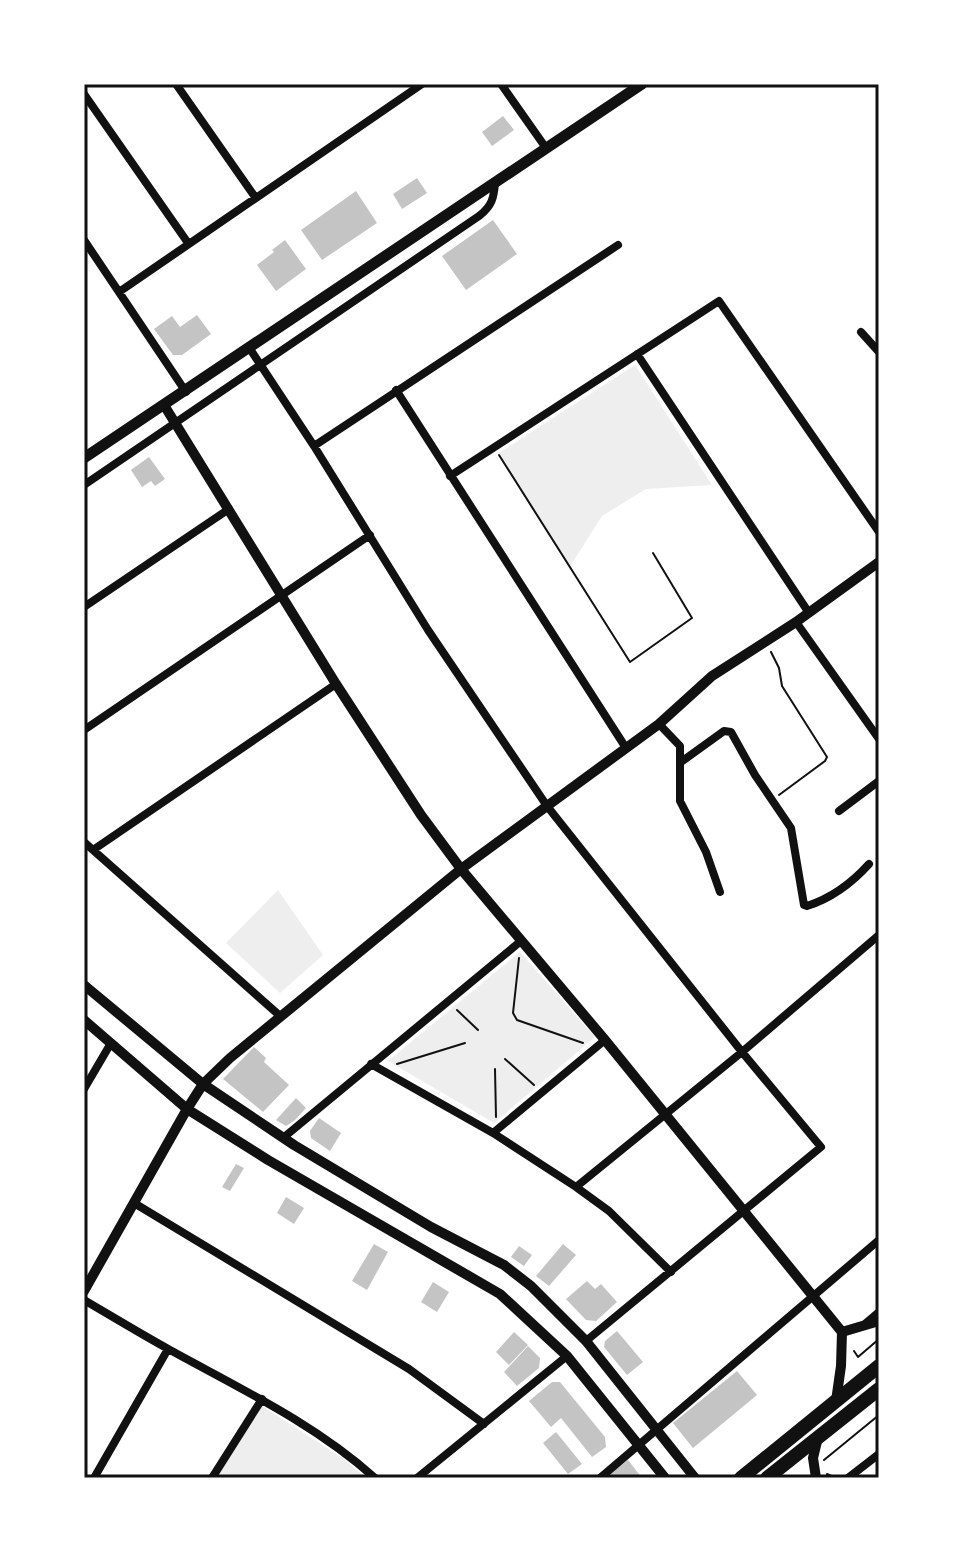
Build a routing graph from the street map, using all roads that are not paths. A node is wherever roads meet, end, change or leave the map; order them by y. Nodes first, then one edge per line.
1 (176, 84) edge
2 (422, 84) edge
3 (501, 84) edge
4 (634, 86) edge
5 (84, 94) edge
6 (546, 148) junction
7 (495, 182) junction
8 (255, 197) junction
9 (84, 240) edge
10 (188, 243) junction
11 (618, 245) dead end
12 (119, 292) junction
13 (861, 332) dead end
14 (250, 349) junction
15 (879, 352) edge
16 (637, 354) junction
17 (261, 364) junction
18 (396, 390) junction
19 (186, 392) junction
20 (164, 405) junction
21 (175, 423) junction
22 (314, 446) junction
23 (84, 458) edge
24 (450, 476) junction
25 (84, 485) edge
26 (229, 509) junction
27 (879, 532) edge
28 (370, 535) junction
29 (879, 562) edge
30 (282, 595) junction
31 (84, 607) edge
32 (809, 613) junction
33 (796, 622) junction
34 (336, 684) junction
35 (659, 724) junction
36 (84, 730) edge
37 (879, 739) edge
38 (626, 748) junction
39 (681, 762) junction
40 (879, 781) edge
41 (547, 806) junction
42 (839, 811) dead end
43 (84, 842) edge
44 (93, 850) junction
45 (869, 864) dead end
46 (461, 869) junction
47 (720, 892) dead end
48 (879, 935) edge
49 (521, 941) junction
50 (84, 985) edge
51 (279, 1015) junction
52 (84, 1020) edge
53 (605, 1040) junction
54 (111, 1043) junction
55 (742, 1052) junction
56 (371, 1064) junction
57 (203, 1084) junction
58 (84, 1089) edge
59 (187, 1109) junction
60 (664, 1115) junction
61 (495, 1131) junction
62 (283, 1138) junction
63 (576, 1187) junction
64 (134, 1203) junction
65 (745, 1211) junction
66 (879, 1240) edge
67 (671, 1272) junction
68 (84, 1291) edge
69 (812, 1296) junction
70 (84, 1300) edge
71 (879, 1312) edge
72 (879, 1321) edge
73 (859, 1328) junction
74 (842, 1332) junction
75 (586, 1341) junction
76 (168, 1349) junction
77 (567, 1356) junction
78 (879, 1366) edge
79 (879, 1389) edge
80 (262, 1399) junction
81 (836, 1401) junction
82 (484, 1424) junction
83 (657, 1429) junction
84 (819, 1437) junction
85 (639, 1446) junction
86 (879, 1454) edge
87 (820, 1474) edge
88 (94, 1478) edge
89 (212, 1478) edge
90 (375, 1478) edge
91 (417, 1478) edge
92 (600, 1478) edge
93 (665, 1478) edge
94 (695, 1478) edge
95 (741, 1478) edge
96 (767, 1478) edge
97 (848, 1478) edge

1 - 8 street
2 - 8 street
3 - 6 street
4 - 6 main road
5 - 10 street
6 - 7 main road
7 - 14 main road
7 - 17 street
8 - 10 street
9 - 12 street
10 - 12 street
11 - 18 street
12 - 19 street
13 - 15 street
14 - 17 street
14 - 19 main road
16 - 24 street
16 - 27 street
16 - 32 street
17 - 21 street
17 - 22 street
18 - 22 street
18 - 24 street
19 - 20 main road
20 - 21 street
20 - 23 main road
21 - 25 street
21 - 26 street
22 - 28 street
24 - 38 street
26 - 30 street
26 - 31 street
28 - 30 street
28 - 41 street
29 - 32 street
30 - 34 street
30 - 36 street
32 - 33 street
33 - 35 street
33 - 37 street
34 - 44 street
34 - 46 street
35 - 38 street
35 - 39 street
38 - 41 street
39 - 45 street
39 - 47 street
40 - 42 street
41 - 46 street
41 - 55 street
43 - 44 street
44 - 51 street
46 - 49 street
46 - 51 street
48 - 55 street
49 - 53 street
49 - 56 street
50 - 57 street
51 - 57 street
52 - 54 street
53 - 60 street
53 - 61 street
54 - 58 street
54 - 59 street
55 - 60 street
55 - 65 street
56 - 61 street
56 - 62 street
57 - 59 street
57 - 62 street
59 - 64 street
59 - 77 street
60 - 63 street
60 - 65 street
61 - 63 street
62 - 75 street
63 - 67 street
64 - 68 street
64 - 82 street
65 - 67 street
65 - 69 street
66 - 69 street
67 - 75 street
69 - 74 street
69 - 83 street
70 - 76 street
71 - 73 street
72 - 73 street
73 - 74 street
74 - 81 street
75 - 83 street
76 - 80 street
76 - 88 street
77 - 82 street
77 - 85 street
78 - 81 highway
79 - 84 highway
80 - 89 street
80 - 90 street
81 - 95 highway
82 - 91 street
83 - 85 street
83 - 94 street
84 - 87 street
84 - 96 highway
85 - 92 street
85 - 93 street
86 - 97 street

